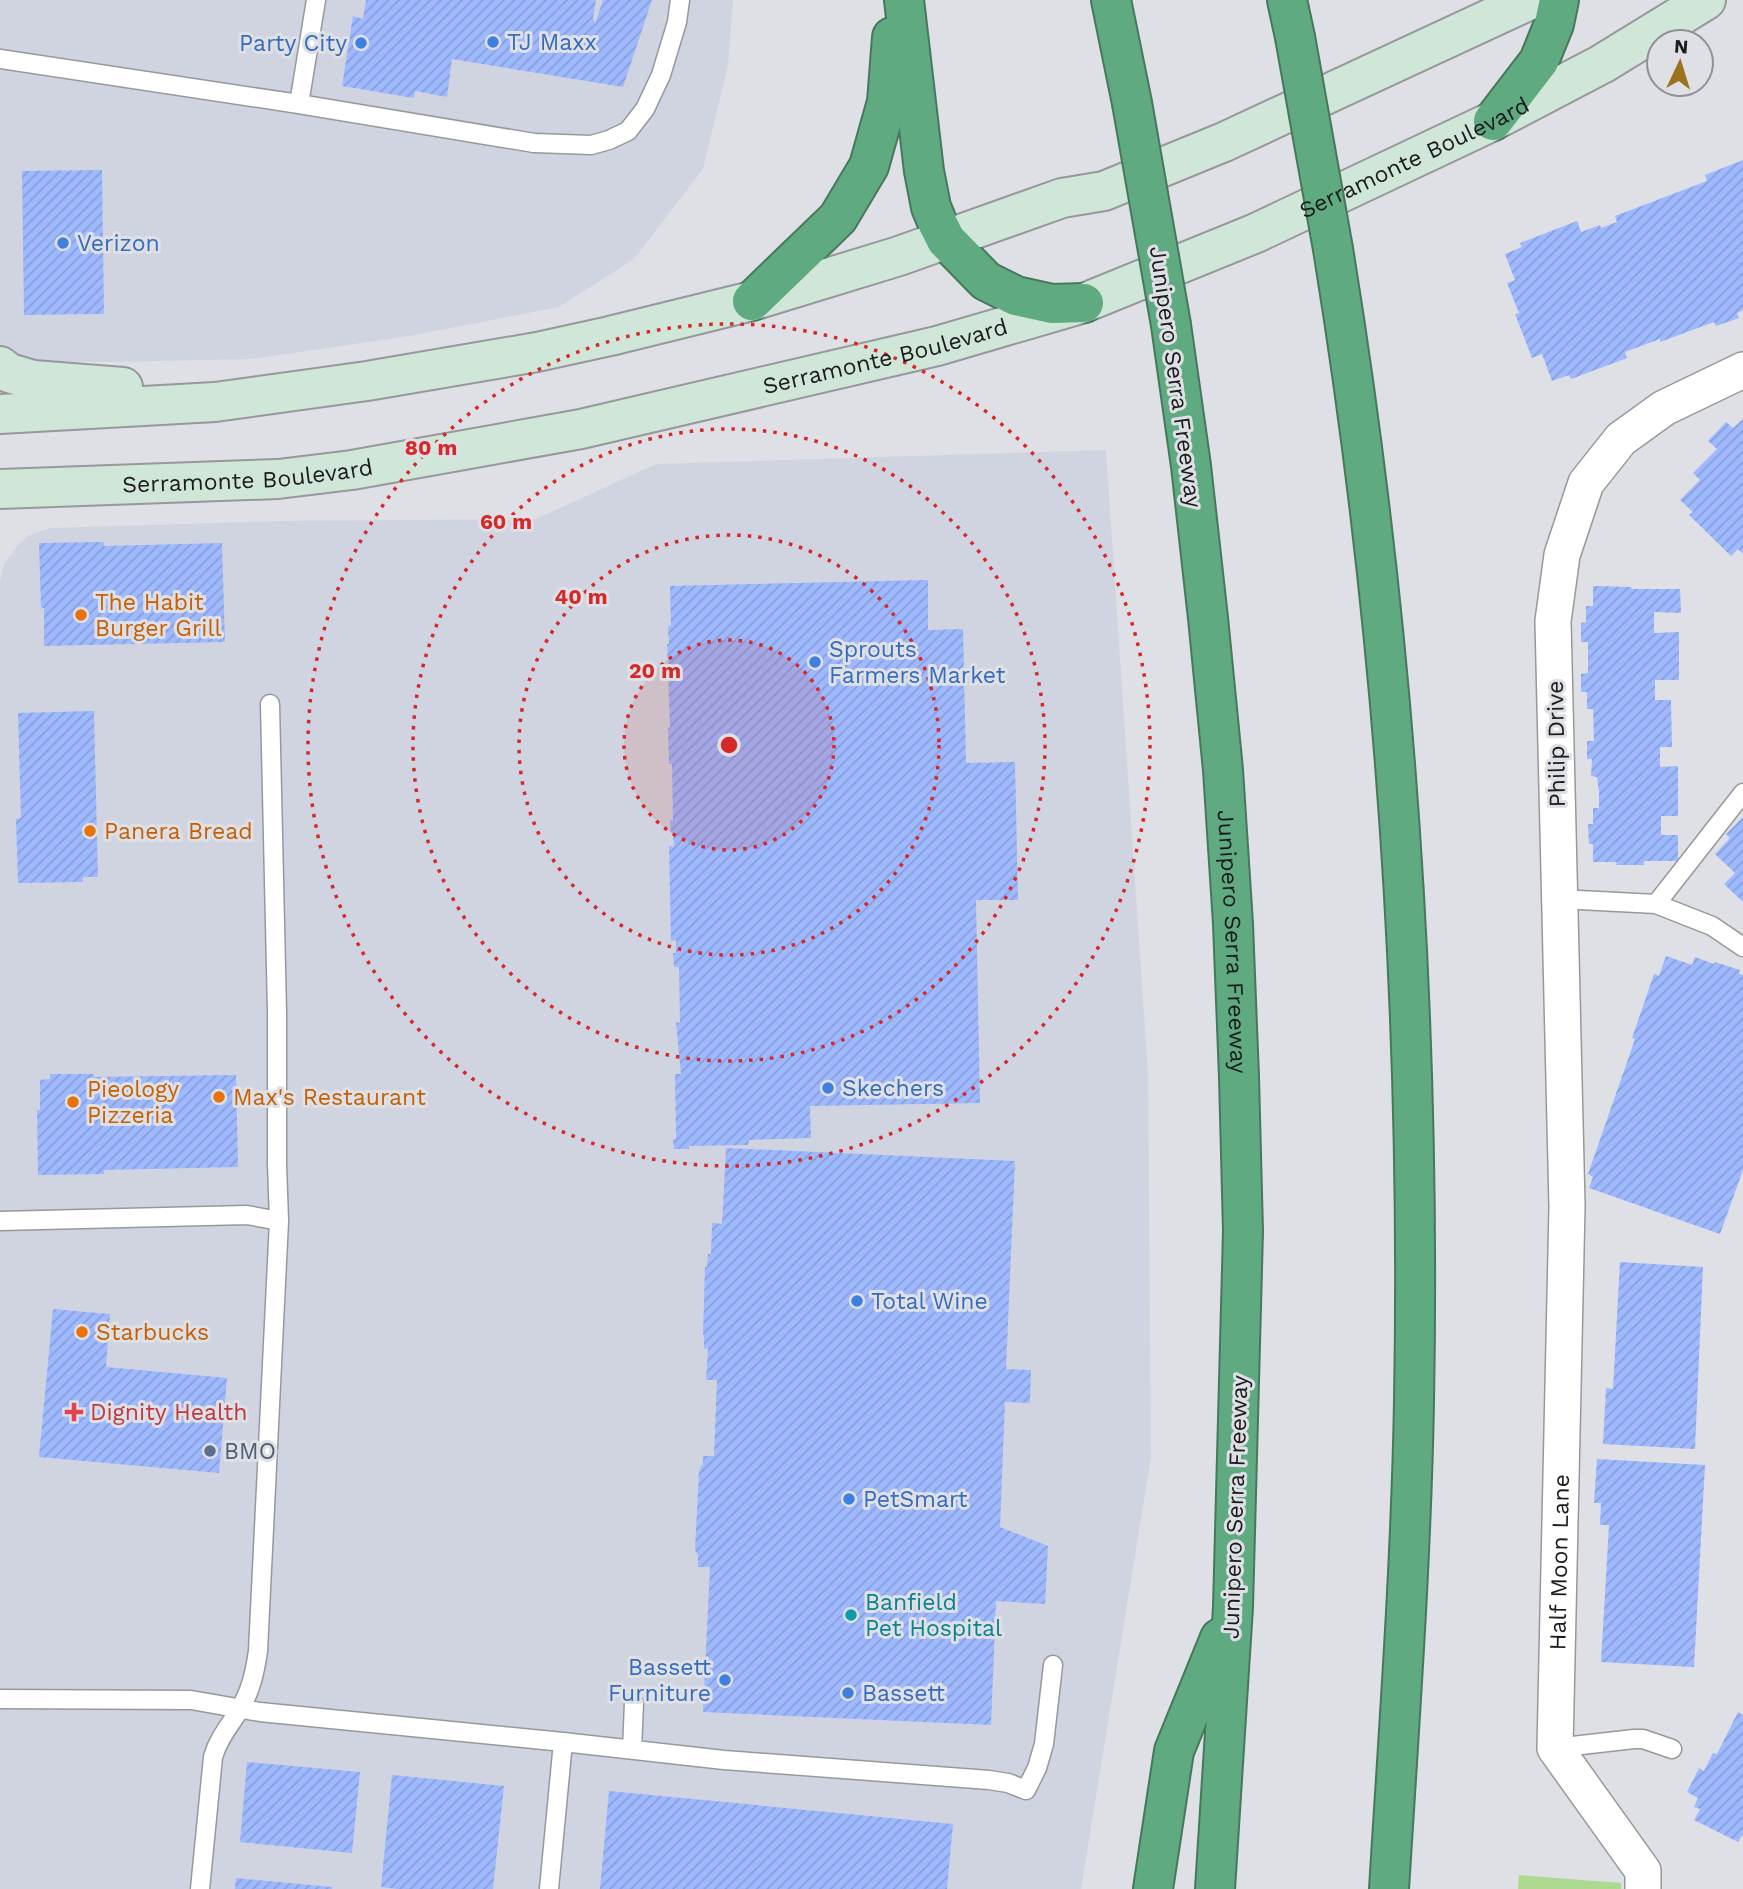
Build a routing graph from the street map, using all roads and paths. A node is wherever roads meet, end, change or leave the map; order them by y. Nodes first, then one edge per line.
1 (316, 0) edge
2 (680, 0) edge
3 (895, 0) edge
4 (904, 0) edge
5 (1111, 0) edge
6 (1287, 0) edge
7 (1530, 0) edge
8 (1559, 0) edge
9 (1706, 0) edge
10 (0, 59) edge
11 (299, 104) junction
12 (1493, 121) junction
13 (946, 240) junction
14 (752, 301) junction
15 (1084, 303) junction
16 (0, 366) edge
17 (1743, 370) edge
18 (261, 396) junction
19 (0, 414) edge
20 (0, 489) edge
21 (270, 704) dead end
22 (1743, 793) edge
23 (1560, 899) junction
24 (1656, 904) junction
25 (1743, 947) edge
26 (1567, 1206) joint
27 (0, 1221) edge
28 (279, 1221) junction
29 (1233, 1607) junction
30 (1053, 1665) dead end
31 (0, 1699) edge
32 (635, 1703) dead end
33 (240, 1708) junction
34 (563, 1742) junction
35 (1555, 1748) junction
36 (1672, 1749) dead end
37 (632, 1750) junction
38 (200, 1889) edge
39 (549, 1889) edge
40 (1153, 1889) edge
41 (1215, 1889) edge
42 (1389, 1889) edge
43 (1643, 1889) edge

1 - 11 lane
2 - 11 lane
3 - 14 highway
4 - 13 highway
5 - 29 highway, Junipero Serra Freeway, bridge
6 - 42 highway, bridge
7 - 13 main road
8 - 12 highway
9 - 12 main road, Serramonte Boulevard
10 - 11 lane
12 - 15 main road, Serramonte Boulevard
13 - 14 main road
13 - 15 highway
14 - 18 main road
15 - 20 main road, Serramonte Boulevard
16 - 18 main road
17 - 23 street, Philip Drive
18 - 19 main road
21 - 28 lane
22 - 24 lane
23 - 24 lane
23 - 26 street, Philip Drive
24 - 25 lane
26 - 35 street, Half Moon Lane
27 - 28 lane
28 - 33 lane
29 - 40 highway
29 - 41 highway, Junipero Serra Freeway
30 - 37 lane
31 - 33 lane
32 - 37 lane
33 - 34 lane
33 - 38 lane
34 - 37 lane
34 - 39 lane
35 - 36 lane
35 - 43 street

